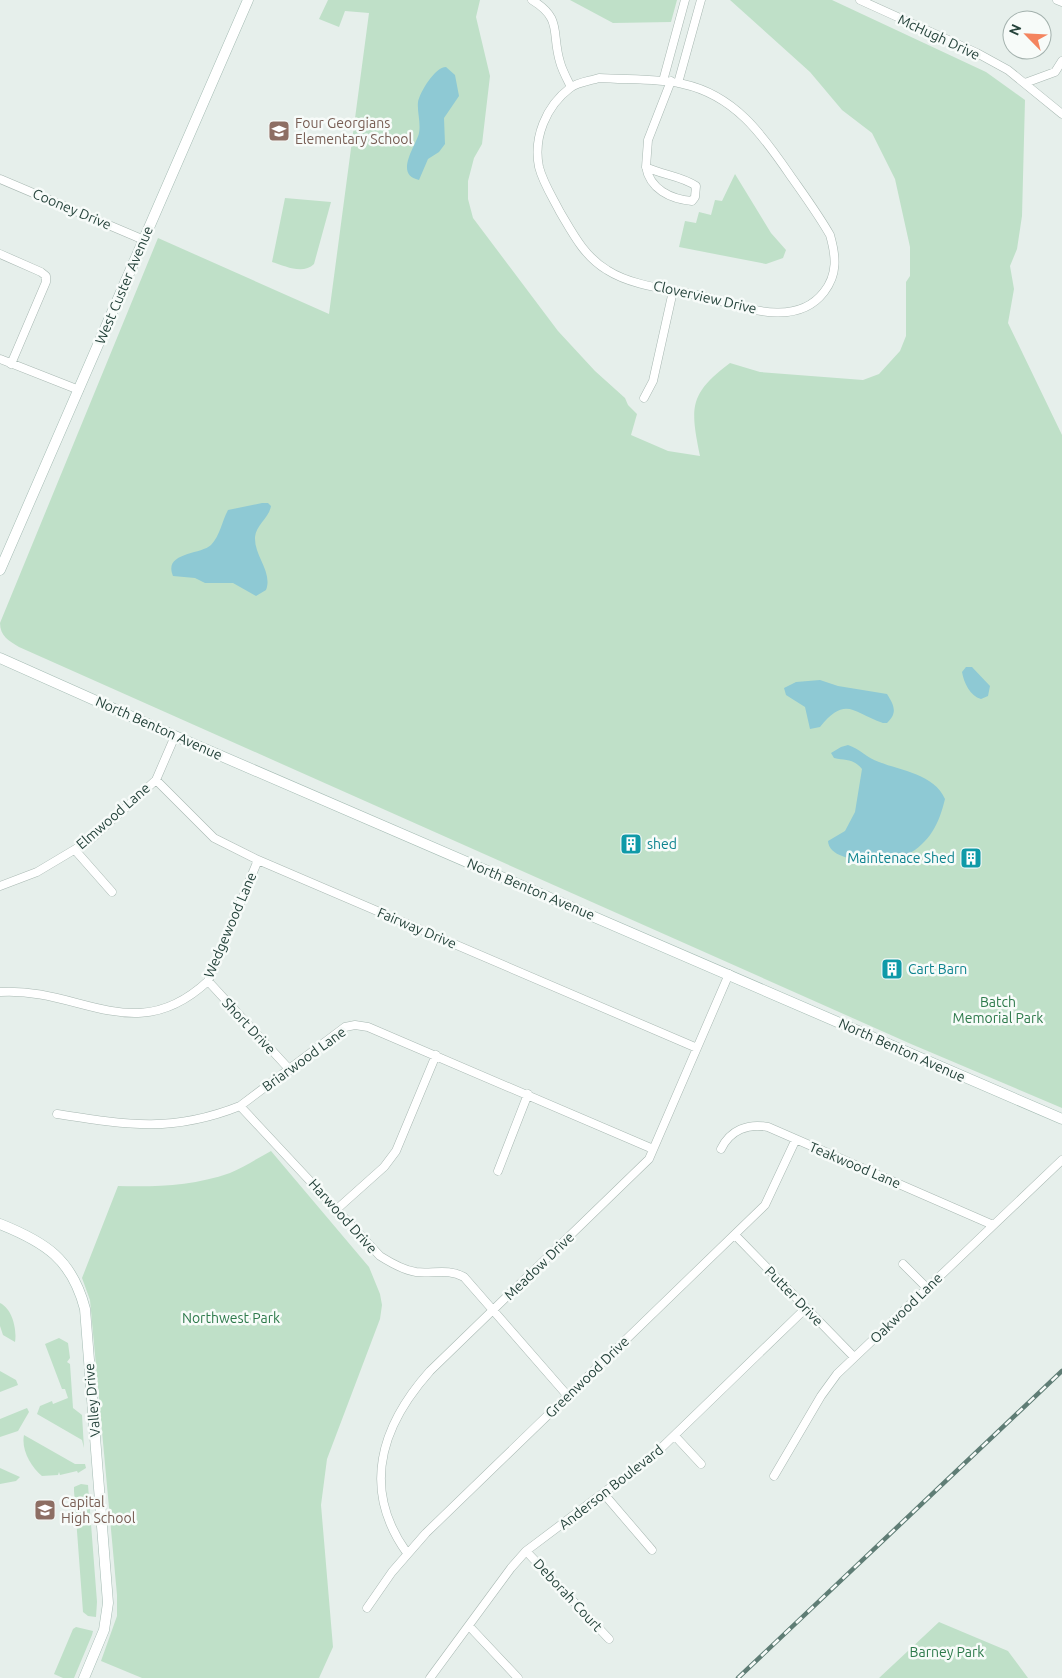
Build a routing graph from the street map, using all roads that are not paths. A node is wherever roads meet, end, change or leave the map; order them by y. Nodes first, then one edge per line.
1 (248, 0) edge
2 (532, 0) edge
3 (685, 0) edge
4 (701, 0) edge
5 (860, 0) edge
6 (1058, 0) edge
7 (1062, 2) edge
8 (1062, 61) edge
9 (671, 82) junction
10 (1025, 83) junction
11 (571, 87) junction
12 (1062, 114) edge
13 (646, 166) junction
14 (0, 179) edge
15 (144, 240) junction
16 (0, 254) edge
17 (673, 291) junction
18 (0, 360) edge
19 (11, 364) junction
20 (79, 390) junction
21 (644, 398) dead end
22 (0, 570) edge
23 (0, 658) edge
24 (175, 736) junction
25 (156, 780) junction
26 (75, 850) junction
27 (258, 860) junction
28 (0, 886) edge
29 (112, 892) dead end
30 (729, 974) junction
31 (208, 981) junction
32 (0, 992) edge
33 (697, 1048) junction
34 (436, 1055) junction
35 (290, 1070) junction
36 (528, 1094) junction
37 (240, 1106) junction
38 (58, 1114) dead end
39 (1062, 1119) edge
40 (796, 1139) junction
41 (653, 1149) junction
42 (721, 1149) dead end
43 (1062, 1160) edge
44 (498, 1170) dead end
45 (337, 1209) junction
46 (0, 1224) edge
47 (993, 1225) junction
48 (734, 1235) junction
49 (903, 1264) dead end
50 (927, 1288) junction
51 (806, 1308) junction
52 (494, 1310) junction
53 (854, 1357) junction
54 (567, 1395) junction
55 (675, 1436) junction
56 (701, 1464) dead end
57 (774, 1476) dead end
58 (604, 1494) junction
59 (652, 1550) dead end
60 (526, 1551) junction
61 (407, 1553) junction
62 (367, 1608) dead end
63 (469, 1626) junction
64 (609, 1639) dead end
65 (84, 1678) edge
66 (430, 1678) edge
67 (518, 1678) edge

1 - 15 main road, West Custer Avenue
2 - 11 street
3 - 9 street
4 - 9 street
5 - 10 street, McHugh Drive
6 - 7 street
8 - 10 street
9 - 11 street, Cloverview Drive
9 - 13 street
9 - 17 street, Cloverview Drive
10 - 12 street, McHugh Drive
11 - 17 street, Cloverview Drive
13 - 13 street
14 - 15 street, Cooney Drive
15 - 20 main road, West Custer Avenue
16 - 19 street
17 - 21 street
18 - 19 street
19 - 20 street
20 - 22 main road, West Custer Avenue
23 - 24 main road, North Benton Avenue
24 - 25 street, Elmwood Lane
24 - 30 main road, North Benton Avenue
25 - 26 street, Elmwood Lane
25 - 27 street, Fairway Drive
26 - 28 street, Elmwood Lane
26 - 29 street
27 - 31 street, Wedgewood Lane
27 - 33 street, Fairway Drive
30 - 33 street, Meadow Drive
30 - 39 main road, North Benton Avenue
31 - 32 street, Wedgewood Lane
31 - 35 street, Short Drive
33 - 41 street, Meadow Drive
34 - 35 street, Briarwood Lane
34 - 36 street, Briarwood Lane
34 - 45 street
35 - 37 street, Briarwood Lane
36 - 41 street, Briarwood Lane
36 - 44 street
37 - 38 street, Briarwood Lane
37 - 45 street, Harwood Drive
40 - 42 street, Teakwood Lane
40 - 47 street, Teakwood Lane
40 - 48 street, Greenwood Drive
41 - 52 street, Meadow Drive
43 - 47 street, Oakwood Lane
45 - 52 street, Harwood Drive
46 - 65 main road, Valley Drive
47 - 50 street, Oakwood Lane
48 - 51 street, Putter Drive
48 - 54 street, Greenwood Drive
49 - 50 street
50 - 53 street, Oakwood Lane
51 - 53 street, Putter Drive
51 - 55 street, Anderson Boulevard
52 - 54 street, Harwood Drive
52 - 61 street, Meadow Drive
53 - 57 street, Oakwood Lane
54 - 61 street, Greenwood Drive
55 - 56 street
55 - 58 street, Anderson Boulevard
58 - 59 street
58 - 60 street, Anderson Boulevard
60 - 63 street, Anderson Boulevard
60 - 64 street, Deborah Court
61 - 62 street, Greenwood Drive
63 - 66 street, Anderson Boulevard
63 - 67 street

